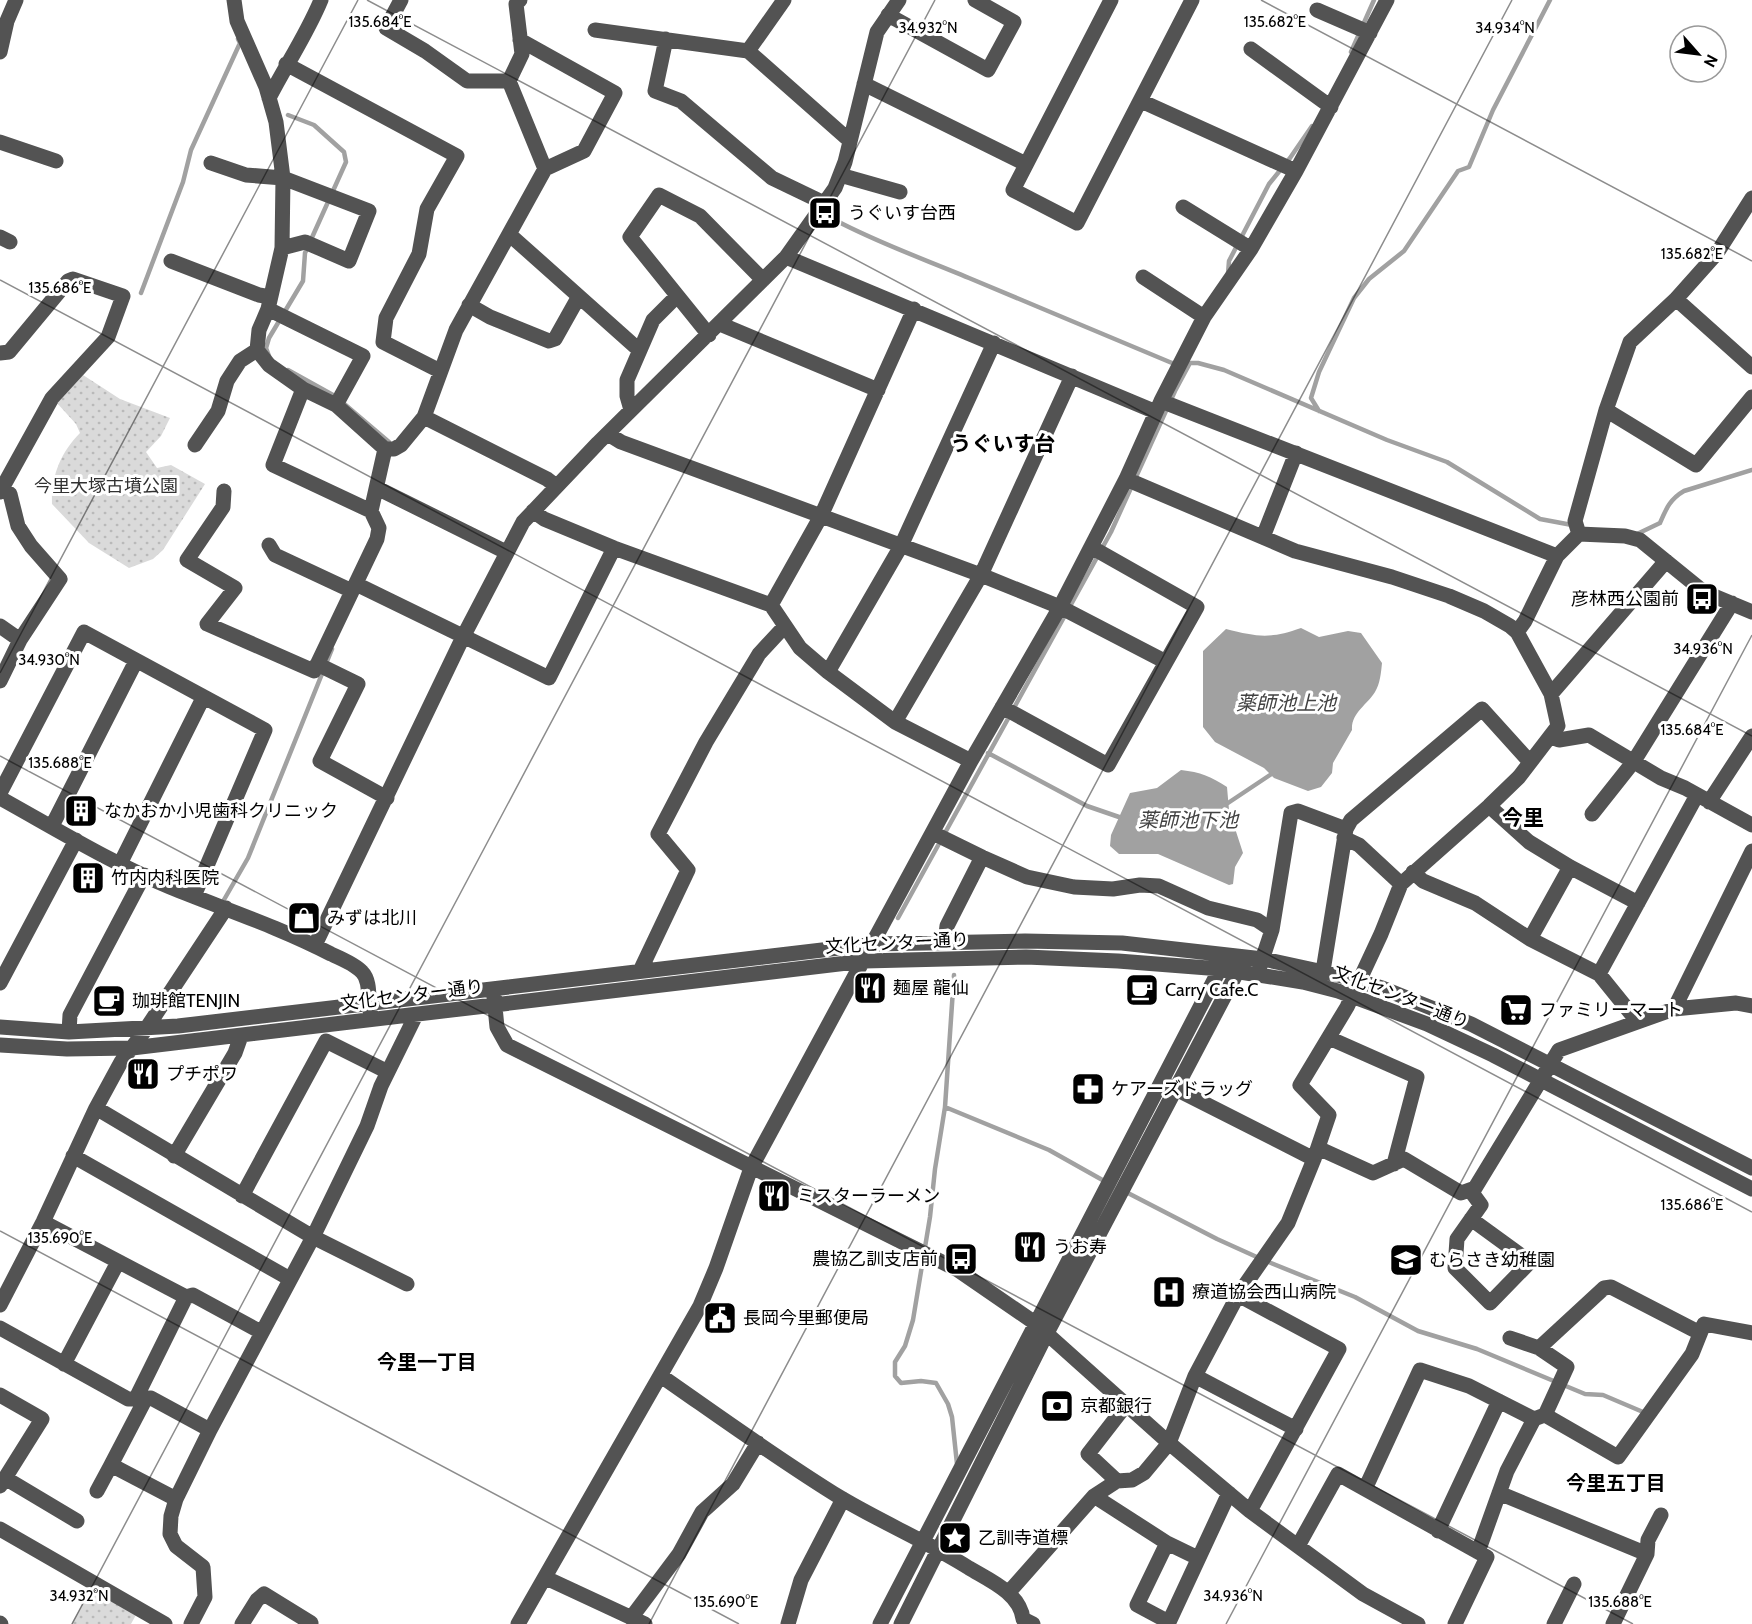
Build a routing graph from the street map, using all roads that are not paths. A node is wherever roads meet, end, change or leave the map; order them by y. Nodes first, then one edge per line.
1 (16, 0) edge
2 (234, 0) edge
3 (321, 0) edge
4 (401, 0) edge
5 (520, 0) edge
6 (784, 0) edge
7 (899, 0) edge
8 (975, 0) edge
9 (1111, 0) edge
10 (1192, 0) edge
11 (1387, 0) edge
12 (1317, 10) dead end
13 (888, 15) junction
14 (595, 30) dead end
15 (1370, 33) junction
16 (666, 39) junction
17 (520, 40) junction
18 (1251, 49) dead end
19 (748, 51) junction
20 (0, 52) edge
21 (286, 64) junction
22 (509, 81) junction
23 (864, 84) junction
24 (269, 98) junction
25 (1141, 100) junction
26 (1331, 107) junction
27 (850, 141) junction
28 (0, 142) edge
29 (56, 161) dead end
30 (212, 163) dead end
31 (1026, 164) junction
32 (545, 169) junction
33 (1296, 171) junction
34 (840, 175) junction
35 (284, 178) junction
36 (900, 192) dead end
37 (1751, 200) edge
38 (824, 203) junction
39 (1183, 207) dead end
40 (509, 234) junction
41 (282, 248) junction
42 (1251, 249) junction
43 (786, 257) junction
44 (171, 261) dead end
45 (1143, 277) dead end
46 (763, 280) junction
47 (677, 296) junction
48 (578, 298) junction
49 (1676, 298) junction
50 (269, 303) junction
51 (469, 305) junction
52 (914, 309) junction
53 (1204, 317) junction
54 (714, 329) junction
55 (994, 343) junction
56 (257, 350) junction
57 (639, 350) junction
58 (0, 353) edge
59 (1752, 367) edge
60 (440, 371) junction
61 (1072, 375) junction
62 (303, 389) junction
63 (878, 390) junction
64 (1752, 397) edge
65 (336, 405) junction
66 (1164, 405) junction
67 (631, 410) junction
68 (1606, 410) junction
69 (424, 417) junction
70 (608, 434) junction
71 (195, 445) dead end
72 (385, 449) junction
73 (1296, 453) junction
74 (1133, 482) junction
75 (556, 486) junction
76 (377, 488) junction
77 (1, 490) edge
78 (224, 491) dead end
79 (370, 511) junction
80 (533, 511) junction
81 (820, 516) junction
82 (1579, 534) junction
83 (1263, 537) junction
84 (269, 545) dead end
85 (901, 546) junction
86 (614, 548) junction
87 (1097, 550) junction
88 (506, 552) junction
89 (1557, 556) junction
90 (1666, 561) junction
91 (981, 575) junction
92 (354, 587) junction
93 (1732, 603) junction
94 (771, 605) junction
95 (1065, 609) junction
96 (1752, 612) edge
97 (0, 626) edge
98 (784, 627) junction
99 (1516, 632) junction
100 (463, 637) junction
101 (20, 640) junction
102 (136, 661) junction
103 (1166, 662) junction
104 (317, 664) junction
105 (828, 672) junction
106 (0, 681) edge
107 (1551, 694) junction
108 (204, 698) junction
109 (1007, 710) junction
110 (895, 722) junction
111 (1752, 736) edge
112 (1551, 737) junction
113 (971, 761) junction
114 (1530, 761) junction
115 (1634, 761) junction
116 (0, 793) edge
117 (0, 798) edge
118 (387, 798) junction
119 (1703, 799) junction
120 (1489, 806) junction
121 (1592, 814) dead end
122 (1752, 825) edge
123 (51, 826) junction
124 (1345, 834) junction
125 (940, 836) junction
126 (76, 840) junction
127 (1752, 851) edge
128 (982, 857) junction
129 (120, 864) junction
130 (1570, 867) junction
131 (1413, 872) junction
132 (144, 875) junction
133 (1401, 884) junction
134 (194, 896) junction
135 (1638, 903) junction
136 (226, 908) junction
137 (1272, 930) junction
138 (1530, 939) junction
139 (945, 942) junction
140 (873, 944) junction
141 (315, 945) junction
142 (1226, 954) junction
143 (864, 961) junction
144 (1241, 963) junction
145 (1260, 966) junction
146 (1221, 969) junction
147 (640, 971) junction
148 (1323, 971) junction
149 (1599, 974) junction
150 (1358, 980) junction
151 (0, 983) edge
152 (493, 988) junction
153 (1351, 995) junction
154 (369, 1003) junction
155 (495, 1005) junction
156 (1752, 1006) edge
157 (1674, 1009) junction
158 (416, 1015) junction
159 (371, 1020) junction
160 (1637, 1021) junction
161 (331, 1024) junction
162 (0, 1027) edge
163 (146, 1029) junction
164 (69, 1032) junction
165 (241, 1036) junction
166 (1329, 1038) junction
167 (326, 1041) junction
168 (0, 1046) edge
169 (132, 1048) junction
170 (1550, 1064) junction
171 (388, 1072) junction
172 (1539, 1081) junction
173 (1161, 1082) junction
174 (1177, 1089) junction
175 (96, 1108) junction
176 (1316, 1153) junction
177 (73, 1156) junction
178 (174, 1156) junction
179 (1394, 1164) junction
180 (751, 1168) junction
181 (1752, 1168) edge
182 (1752, 1189) edge
183 (1470, 1190) junction
184 (242, 1196) junction
185 (1471, 1219) junction
186 (43, 1222) junction
187 (313, 1237) junction
188 (118, 1262) junction
189 (290, 1279) junction
190 (407, 1284) dead end
191 (1238, 1295) junction
192 (186, 1297) junction
193 (0, 1305) edge
194 (1035, 1323) junction
195 (0, 1328) edge
196 (261, 1332) junction
197 (1700, 1333) junction
198 (1752, 1333) edge
199 (1046, 1335) junction
200 (1510, 1338) dead end
201 (1539, 1348) junction
202 (64, 1364) junction
203 (661, 1376) junction
204 (1195, 1376) junction
205 (0, 1395) edge
206 (141, 1398) junction
207 (1499, 1401) junction
208 (1126, 1405) junction
209 (1540, 1417) junction
210 (1296, 1429) junction
211 (210, 1430) junction
212 (758, 1443) junction
213 (1169, 1443) junction
214 (111, 1465) junction
215 (1117, 1481) junction
216 (3, 1482) edge
217 (1365, 1489) junction
218 (97, 1491) dead end
219 (1229, 1493) junction
220 (1499, 1493) junction
221 (1095, 1496) junction
222 (176, 1499) junction
223 (843, 1499) junction
224 (1251, 1511) junction
225 (1661, 1515) dead end
226 (77, 1521) dead end
227 (0, 1529) edge
228 (1438, 1531) junction
229 (921, 1541) junction
230 (1167, 1542) junction
231 (1298, 1546) junction
232 (939, 1549) junction
233 (1478, 1552) junction
234 (1647, 1554) junction
235 (1198, 1558) junction
236 (546, 1578) junction
237 (1574, 1584) dead end
238 (1009, 1593) junction
239 (1390, 1617) edge
240 (638, 1621) edge
241 (1024, 1622) edge
242 (165, 1624) edge
243 (191, 1624) edge
244 (242, 1624) edge
245 (310, 1624) edge
246 (518, 1624) edge
247 (788, 1624) edge
248 (880, 1624) edge
249 (901, 1624) edge
250 (1418, 1624) edge
251 (1455, 1624) edge
252 (1554, 1624) edge
253 (1613, 1624) edge

1 - 20 street
2 - 24 street
3 - 21 street
4 - 22 street
5 - 17 street
6 - 19 street
7 - 13 street
8 - 13 street
9 - 31 street
10 - 25 street
11 - 15 street
12 - 15 street
13 - 23 street
14 - 16 street
15 - 26 street
16 - 19 street
16 - 38 street
17 - 22 street
17 - 32 street
18 - 26 street
19 - 27 street
21 - 24 street
21 - 60 street
22 - 32 street
23 - 27 street
23 - 31 street
24 - 35 street
25 - 31 street
25 - 33 street
26 - 33 street
27 - 34 street
28 - 29 street
30 - 35 street
32 - 40 street
33 - 42 street
34 - 36 street
34 - 38 street
35 - 41 street
35 - 41 street
37 - 49 street
38 - 43 street
39 - 42 street
40 - 48 street
40 - 51 street
41 - 50 street
42 - 53 street
43 - 46 street
43 - 52 street
44 - 50 street
45 - 53 street
46 - 47 street
46 - 54 street
47 - 54 street
47 - 57 street
48 - 51 street
48 - 57 street
49 - 59 street
49 - 68 street
50 - 56 street
50 - 65 street
51 - 60 street
52 - 55 street
52 - 63 street
53 - 66 street
54 - 63 street
54 - 67 street
55 - 61 street
55 - 85 street
56 - 62 street
56 - 71 street
57 - 67 street
58 - 77 street
60 - 69 street
61 - 66 street
61 - 91 street
62 - 65 street
62 - 79 street
63 - 81 street
64 - 68 street
65 - 72 street
66 - 73 street
66 - 74 street
67 - 70 street
68 - 82 street
69 - 72 street
69 - 75 street
70 - 75 street
70 - 81 street
72 - 76 street
73 - 83 street
73 - 89 street
74 - 83 street
74 - 87 street
75 - 80 street
76 - 79 street
76 - 88 street
77 - 101 street
78 - 104 street
79 - 92 street
80 - 86 street
80 - 88 street
81 - 85 street
81 - 94 street
82 - 89 street
82 - 90 street
83 - 99 street
84 - 92 street
85 - 91 street
85 - 105 street
86 - 94 street
86 - 100 street
87 - 95 street
87 - 103 street
88 - 100 street
89 - 99 street
90 - 93 street
90 - 107 street
91 - 95 street
91 - 110 street
92 - 100 street
92 - 104 street
93 - 96 street
93 - 115 street
94 - 98 street
95 - 103 street
95 - 109 street
97 - 101 street
98 - 105 street
98 - 147 street
99 - 107 street
100 - 118 street
101 - 106 street
102 - 108 street
102 - 116 street
102 - 123 street
103 - 109 street
104 - 118 street
105 - 110 street
107 - 112 street
108 - 129 street
108 - 134 street
109 - 113 street
110 - 113 street
111 - 119 street
112 - 114 street
112 - 115 street
113 - 125 street
114 - 120 street
114 - 124 street
115 - 119 street
115 - 121 street
117 - 123 street
118 - 141 street
119 - 122 street
119 - 135 street
120 - 130 street
120 - 131 street
123 - 126 street
124 - 133 street
124 - 137 street
124 - 148 street
125 - 128 street
125 - 140 street
126 - 129 street
126 - 151 street
127 - 157 street
128 - 137 street
128 - 139 street
129 - 132 street
130 - 135 street
130 - 138 street
131 - 133 street
131 - 138 street
132 - 134 street
132 - 164 street
133 - 150 street
134 - 136 street
135 - 149 street
136 - 141 street
136 - 163 street
137 - 145 street
138 - 149 street
139 - 140 street, 文化センター通り
139 - 142 street, 文化センター通り
140 - 143 street
140 - 147 street, 文化センター通り
141 - 154 street
142 - 144 street, 文化センター通り
142 - 146 street
143 - 146 street, 文化センター通り
143 - 155 street, 文化センター通り
143 - 180 street
144 - 145 street, 文化センター通り
144 - 146 street, 文化センター通り
144 - 174 street
145 - 148 street, 文化センター通り
145 - 153 street, 文化センター通り
146 - 173 street
147 - 152 street, 文化センター通り
148 - 150 street, 文化センター通り
149 - 160 street
150 - 153 street
150 - 170 street, 文化センター通り
152 - 154 street, 文化センター通り
152 - 155 street
153 - 166 street
153 - 172 street, 文化センター通り
154 - 159 street
154 - 163 street, 文化センター通り
155 - 158 street, 文化センター通り
155 - 180 street
156 - 157 street
157 - 160 street
158 - 159 street, 文化センター通り
158 - 171 street
159 - 161 street, 文化センター通り
160 - 170 street
161 - 165 street, 文化センター通り
161 - 167 street
162 - 164 street, 文化センター通り
163 - 164 street, 文化センター通り
163 - 169 street
165 - 169 street, 文化センター通り
165 - 178 street
166 - 176 street
166 - 179 street
167 - 171 street
167 - 184 street
168 - 169 street, 文化センター通り
169 - 175 street
170 - 172 street
170 - 181 street, 文化センター通り
171 - 187 street
172 - 182 street, 文化センター通り
172 - 183 street
173 - 174 street
173 - 194 street
174 - 176 street
174 - 199 street
175 - 177 street
175 - 178 street
176 - 179 street
176 - 191 street
177 - 186 street
177 - 189 street
178 - 184 street
179 - 183 street
180 - 194 street
180 - 203 street
183 - 185 street
184 - 187 street
185 - 185 street
186 - 188 street
186 - 193 street
187 - 189 street
187 - 190 street
188 - 192 street
188 - 202 street
189 - 196 street
191 - 204 street
191 - 210 street
192 - 196 street
192 - 206 street
194 - 199 street
194 - 229 street
195 - 202 street
196 - 211 street
197 - 198 street
197 - 201 street
197 - 209 street
199 - 208 street
199 - 232 street
200 - 201 street
201 - 209 street
202 - 206 street
203 - 212 street
203 - 236 street
204 - 210 street
204 - 213 street
205 - 216 street
206 - 211 street
206 - 214 street
207 - 209 street
207 - 217 street
207 - 228 street
208 - 213 street
208 - 215 street
209 - 220 street
210 - 224 street
211 - 222 street
212 - 223 street
212 - 240 street
213 - 215 street
213 - 219 street
214 - 218 street
214 - 222 street
215 - 221 street
216 - 226 street
217 - 228 street
217 - 231 street
219 - 224 street
219 - 235 street
220 - 233 street
220 - 234 street
221 - 230 street
221 - 238 street
222 - 243 street
223 - 229 street
223 - 247 street
224 - 231 street
225 - 234 street
227 - 242 street
228 - 233 street
229 - 232 street
229 - 248 street
230 - 235 street
230 - 235 street
231 - 239 street
232 - 238 street
232 - 249 street
233 - 251 street
234 - 253 street
236 - 240 street
236 - 246 street
237 - 252 street
238 - 241 street
239 - 250 street
244 - 245 street

